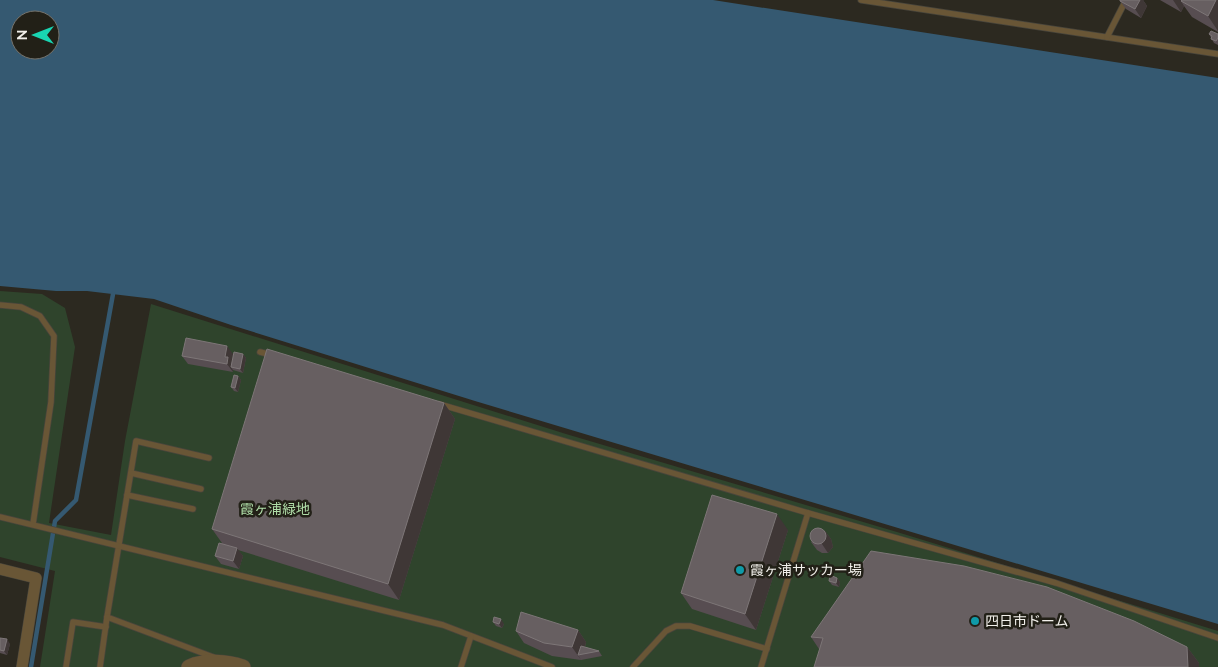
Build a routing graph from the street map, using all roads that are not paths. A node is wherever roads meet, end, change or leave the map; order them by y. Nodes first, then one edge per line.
1 (861, 0) edge
2 (1126, 0) edge
3 (1107, 37) junction
4 (1218, 54) edge
5 (0, 305) edge
6 (260, 352) dead end
7 (278, 357) edge
8 (434, 403) edge
9 (209, 458) dead end
10 (131, 473) junction
11 (201, 489) dead end
12 (127, 495) junction
13 (193, 509) dead end
14 (808, 513) junction
15 (0, 518) edge
16 (33, 524) junction
17 (115, 546) junction
18 (0, 569) edge
19 (107, 617) junction
20 (106, 627) junction
21 (471, 636) junction
22 (1218, 638) edge
23 (767, 650) junction
24 (237, 666) edge
25 (22, 667) edge
26 (66, 667) edge
27 (100, 667) edge
28 (189, 667) edge
29 (461, 667) edge
30 (552, 667) edge
31 (633, 667) edge
32 (762, 667) edge

1 - 3 lane
2 - 3 lane
3 - 4 lane
5 - 16 lane
6 - 7 lane
8 - 14 lane
9 - 10 lane
10 - 11 lane
10 - 12 lane
12 - 13 lane
12 - 17 lane
14 - 22 lane
14 - 23 lane
15 - 16 lane
16 - 17 lane
17 - 19 lane
17 - 21 lane
18 - 25 street
19 - 20 lane
19 - 24 lane
20 - 26 lane
20 - 27 lane
21 - 29 lane
21 - 30 lane
23 - 31 lane
23 - 32 lane
24 - 28 street

